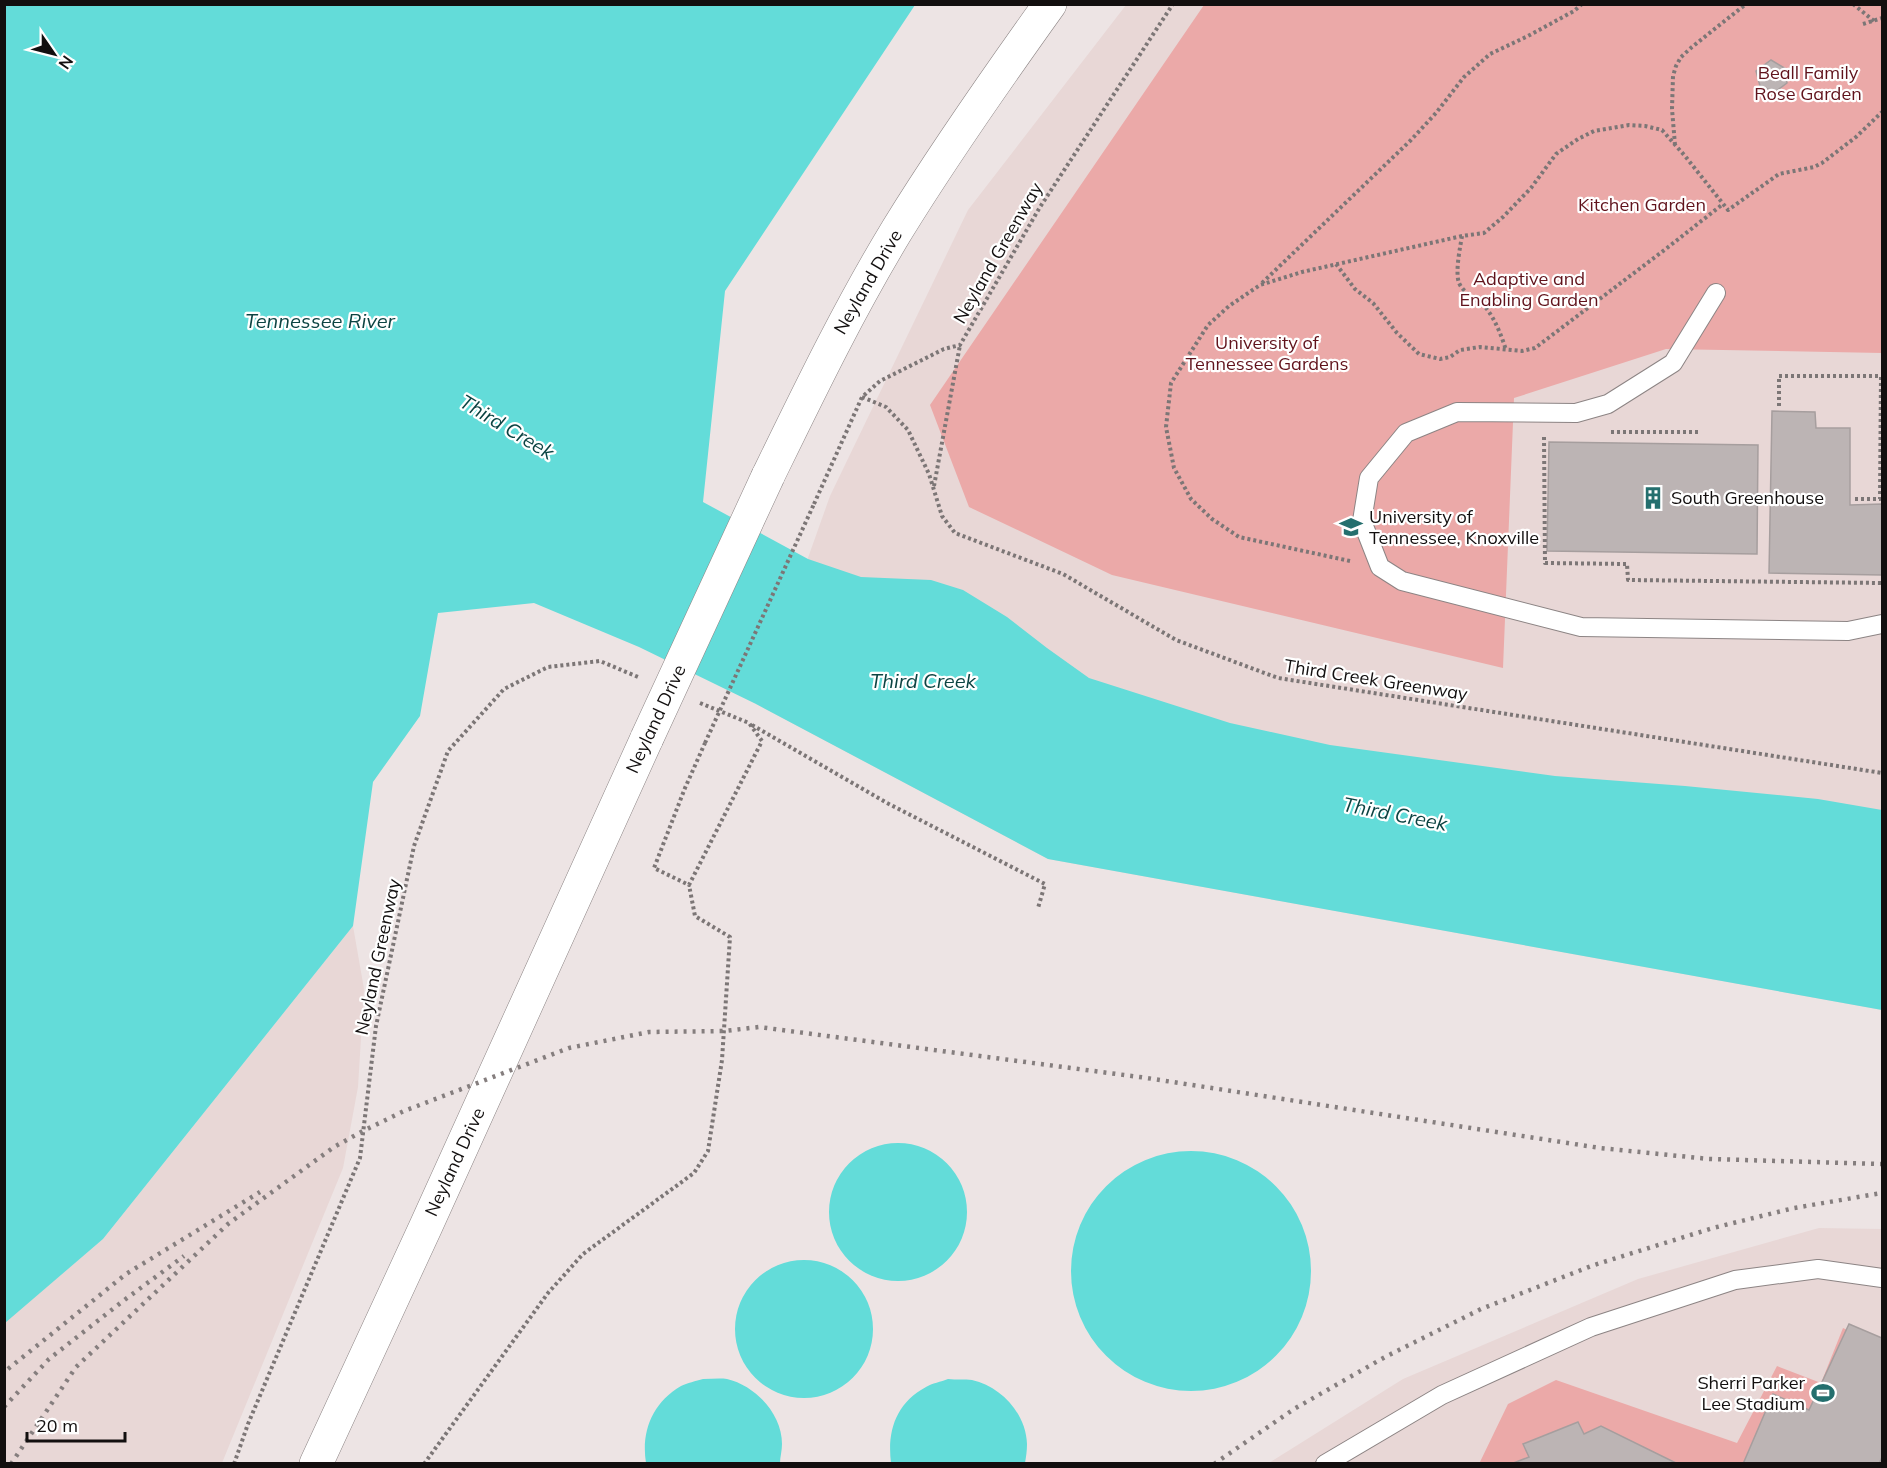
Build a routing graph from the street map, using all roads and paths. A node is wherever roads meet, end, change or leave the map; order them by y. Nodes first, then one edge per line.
1 (1050, 4) edge
2 (1173, 4) edge
3 (1582, 4) edge
4 (1746, 4) edge
5 (1853, 4) edge
6 (1882, 18) edge
7 (1874, 21) junction
8 (1863, 24) dead end
9 (1882, 112) edge
10 (1675, 146) junction
11 (1723, 204) junction
12 (1462, 236) junction
13 (1336, 264) junction
14 (1260, 285) junction
15 (1716, 294) dead end
16 (960, 345) junction
17 (1506, 350) junction
18 (1882, 376) edge
19 (862, 397) junction
20 (1779, 406) dead end
21 (1544, 431) dead end
22 (1611, 432) dead end
23 (1700, 432) dead end
24 (933, 488) junction
25 (1855, 498) dead end
26 (1380, 567) junction
27 (1882, 582) edge
28 (1882, 624) edge
29 (642, 679) dead end
30 (696, 701) dead end
31 (749, 723) junction
32 (1882, 773) edge
33 (689, 885) junction
34 (1038, 908) dead end
35 (1882, 1278) edge
36 (234, 1464) edge
37 (316, 1464) edge
38 (424, 1464) edge
39 (1325, 1464) edge

1 - 37 main road, Neyland Drive, bridge
2 - 16 path, Neyland Greenway
3 - 14 path
4 - 10 path
5 - 7 path
6 - 7 path
7 - 8 path
9 - 11 path
10 - 11 path
10 - 12 path
11 - 17 path
12 - 13 path
12 - 17 path
13 - 14 path
13 - 17 path
14 - 26 path
15 - 26 lane
16 - 19 path, Neyland Greenway
16 - 24 path
18 - 20 path
18 - 25 path
19 - 24 path, Third Creek Greenway
19 - 33 path, Neyland Greenway, bridge
21 - 27 path
22 - 23 path
24 - 32 path, Third Creek Greenway
26 - 28 lane
29 - 36 path, Neyland Greenway
30 - 31 path
31 - 33 path
31 - 34 path
33 - 38 path
35 - 39 lane

